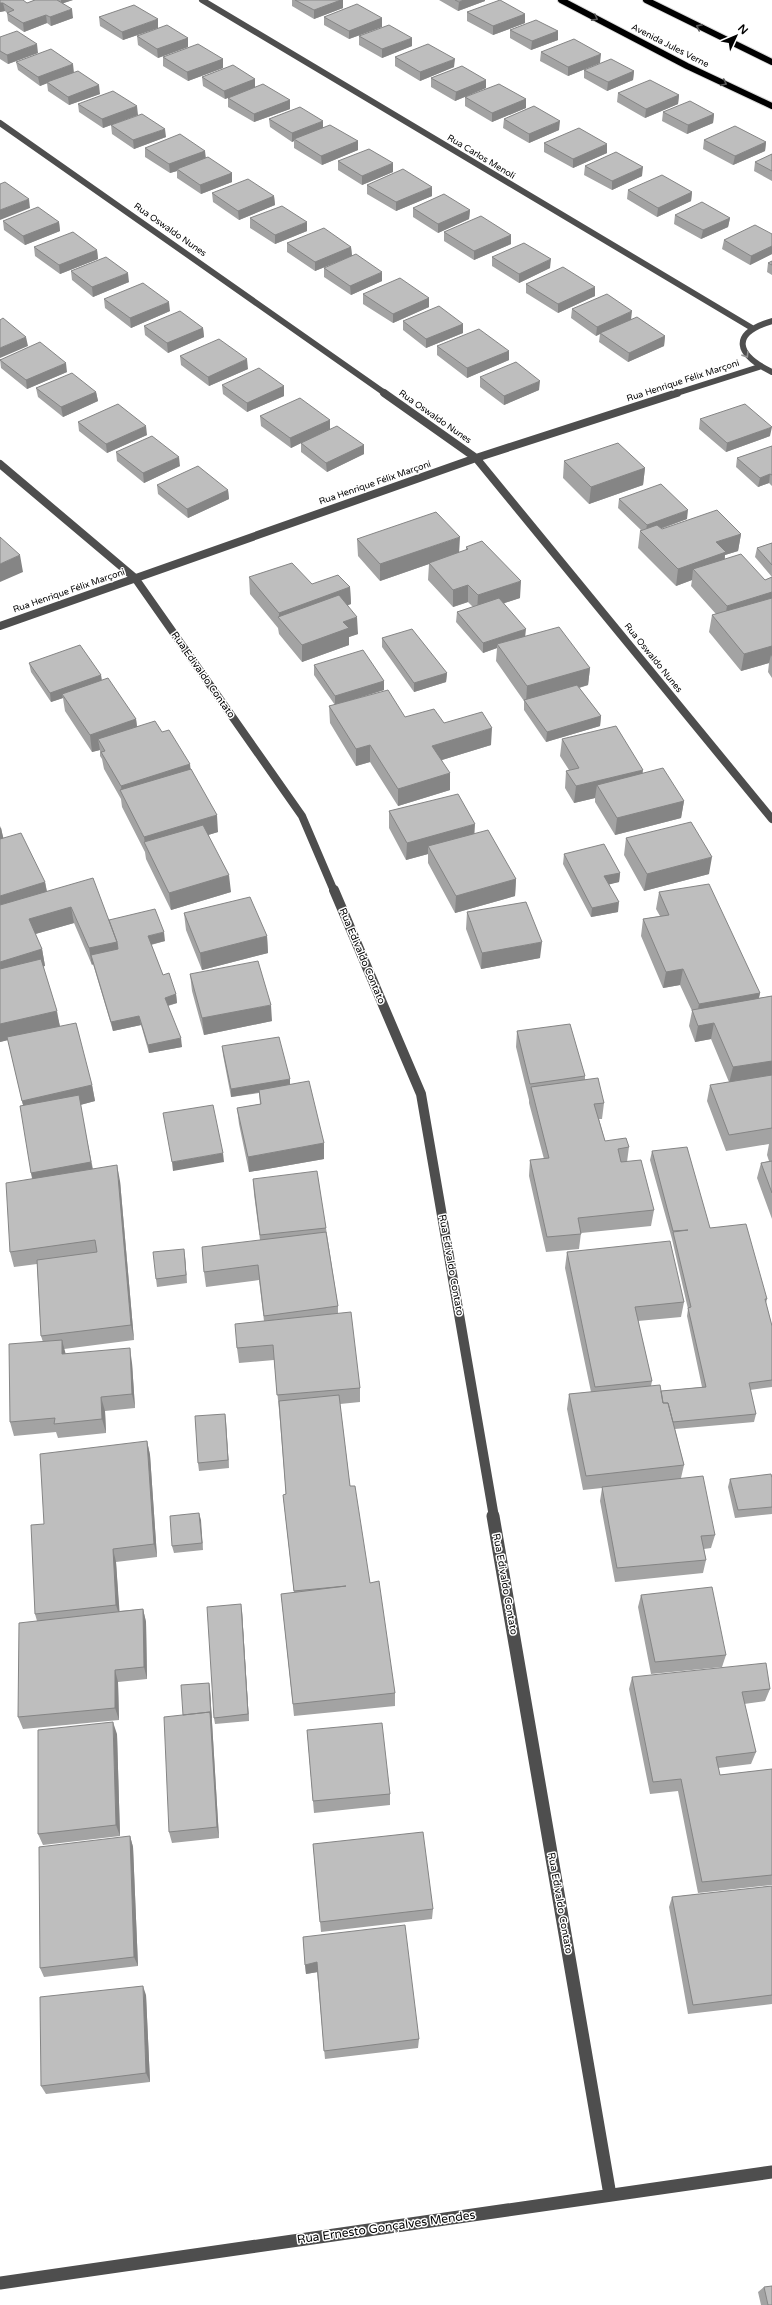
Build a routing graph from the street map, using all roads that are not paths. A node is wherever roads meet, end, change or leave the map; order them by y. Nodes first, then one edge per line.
1 (202, 0) edge
2 (561, 0) edge
3 (646, 0) edge
4 (772, 62) edge
5 (772, 106) edge
6 (0, 123) edge
7 (772, 321) edge
8 (752, 328) junction
9 (759, 367) junction
10 (772, 372) edge
11 (476, 458) junction
12 (0, 464) edge
13 (135, 578) junction
14 (0, 626) edge
15 (772, 819) edge
16 (772, 2172) edge
17 (610, 2195) junction
18 (0, 2283) edge

1 - 8 street, Rua Carlos Menoli
2 -> 5 main road, Avenida Jules Verne
4 -> 3 main road
6 - 11 street, Rua Oswaldo Nunes
7 - 8 street
8 -> 9 street
9 - 10 street
9 - 11 street, Rua Henrique Félix Marçoni
11 - 13 street, Rua Henrique Félix Marçoni
11 - 15 street, Rua Oswaldo Nunes
12 - 13 street, Rua Edivaldo Contato
13 - 14 street, Rua Henrique Félix Marçoni
13 - 17 street, Rua Edivaldo Contato
16 - 17 street, Rua Ernesto Gonçalves Mendes
17 - 18 street, Rua Ernesto Gonçalves Mendes

